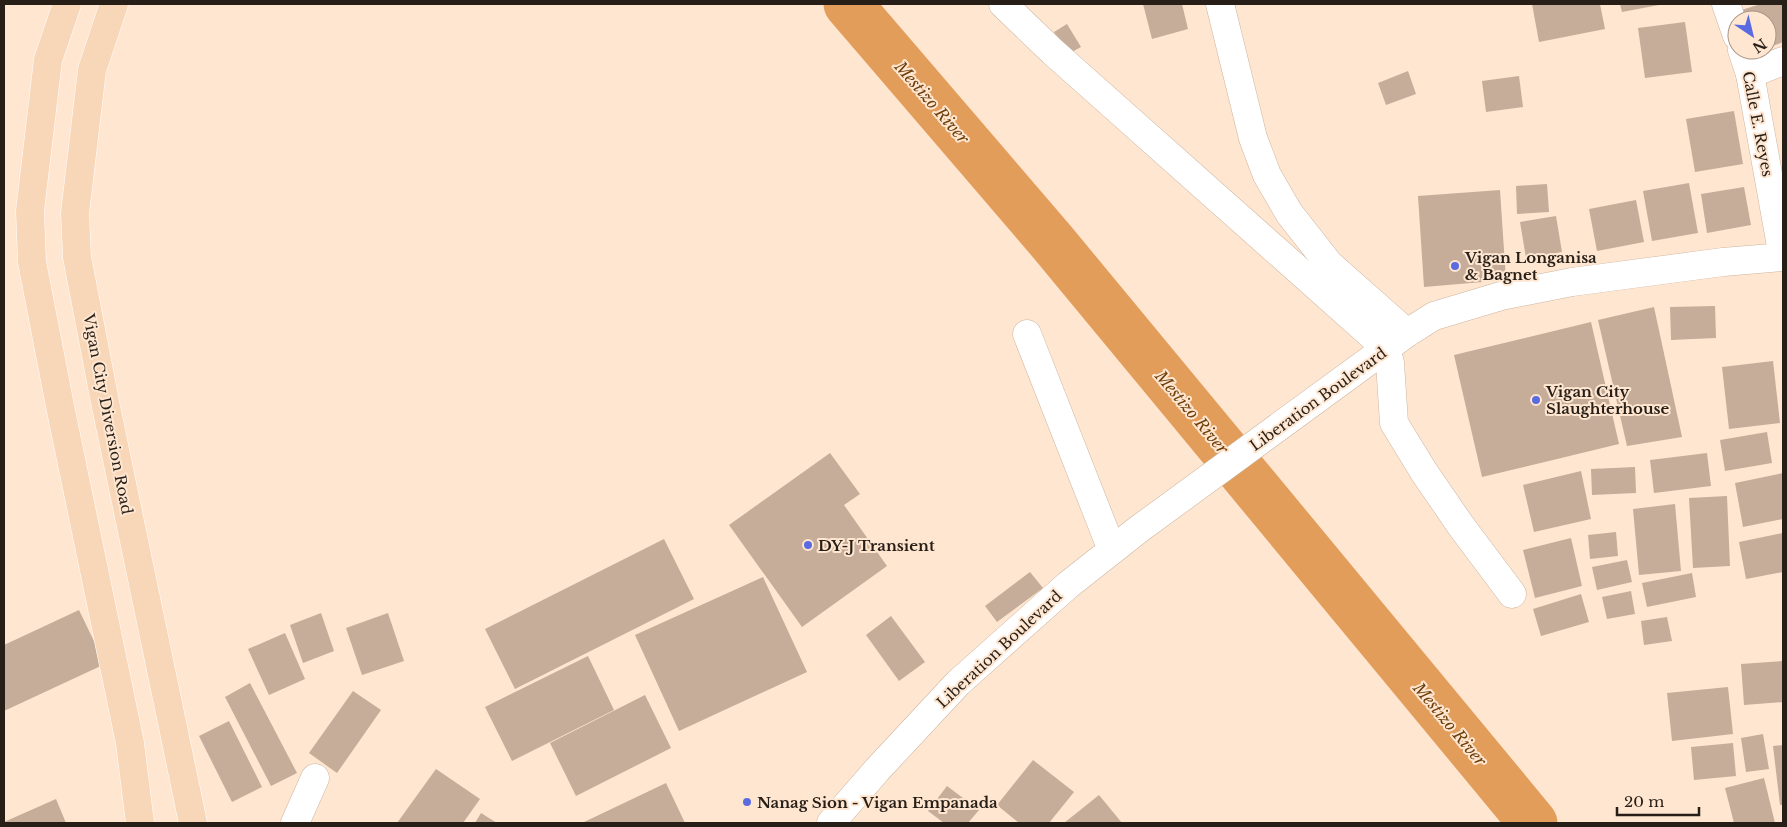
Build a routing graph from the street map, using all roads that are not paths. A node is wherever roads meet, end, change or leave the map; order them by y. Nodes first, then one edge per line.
1 (67, 4) edge
2 (114, 4) edge
3 (1003, 4) edge
4 (1220, 4) edge
5 (1783, 61) edge
6 (1746, 62) edge
7 (1783, 257) edge
8 (1028, 334) dead end
9 (1397, 341) junction
10 (1112, 550) junction
11 (1512, 594) dead end
12 (315, 778) dead end
13 (140, 823) edge
14 (193, 823) edge
15 (295, 823) edge
16 (831, 823) edge

1 - 13 main road
2 - 14 main road, Vigan City Diversion Road
3 - 9 street
4 - 9 street
5 - 6 street
6 - 7 street, Calle E. Reyes
7 - 9 street, Liberation Boulevard
8 - 10 street
9 - 10 street, Liberation Boulevard
9 - 11 street
10 - 16 street, Liberation Boulevard
12 - 15 street

